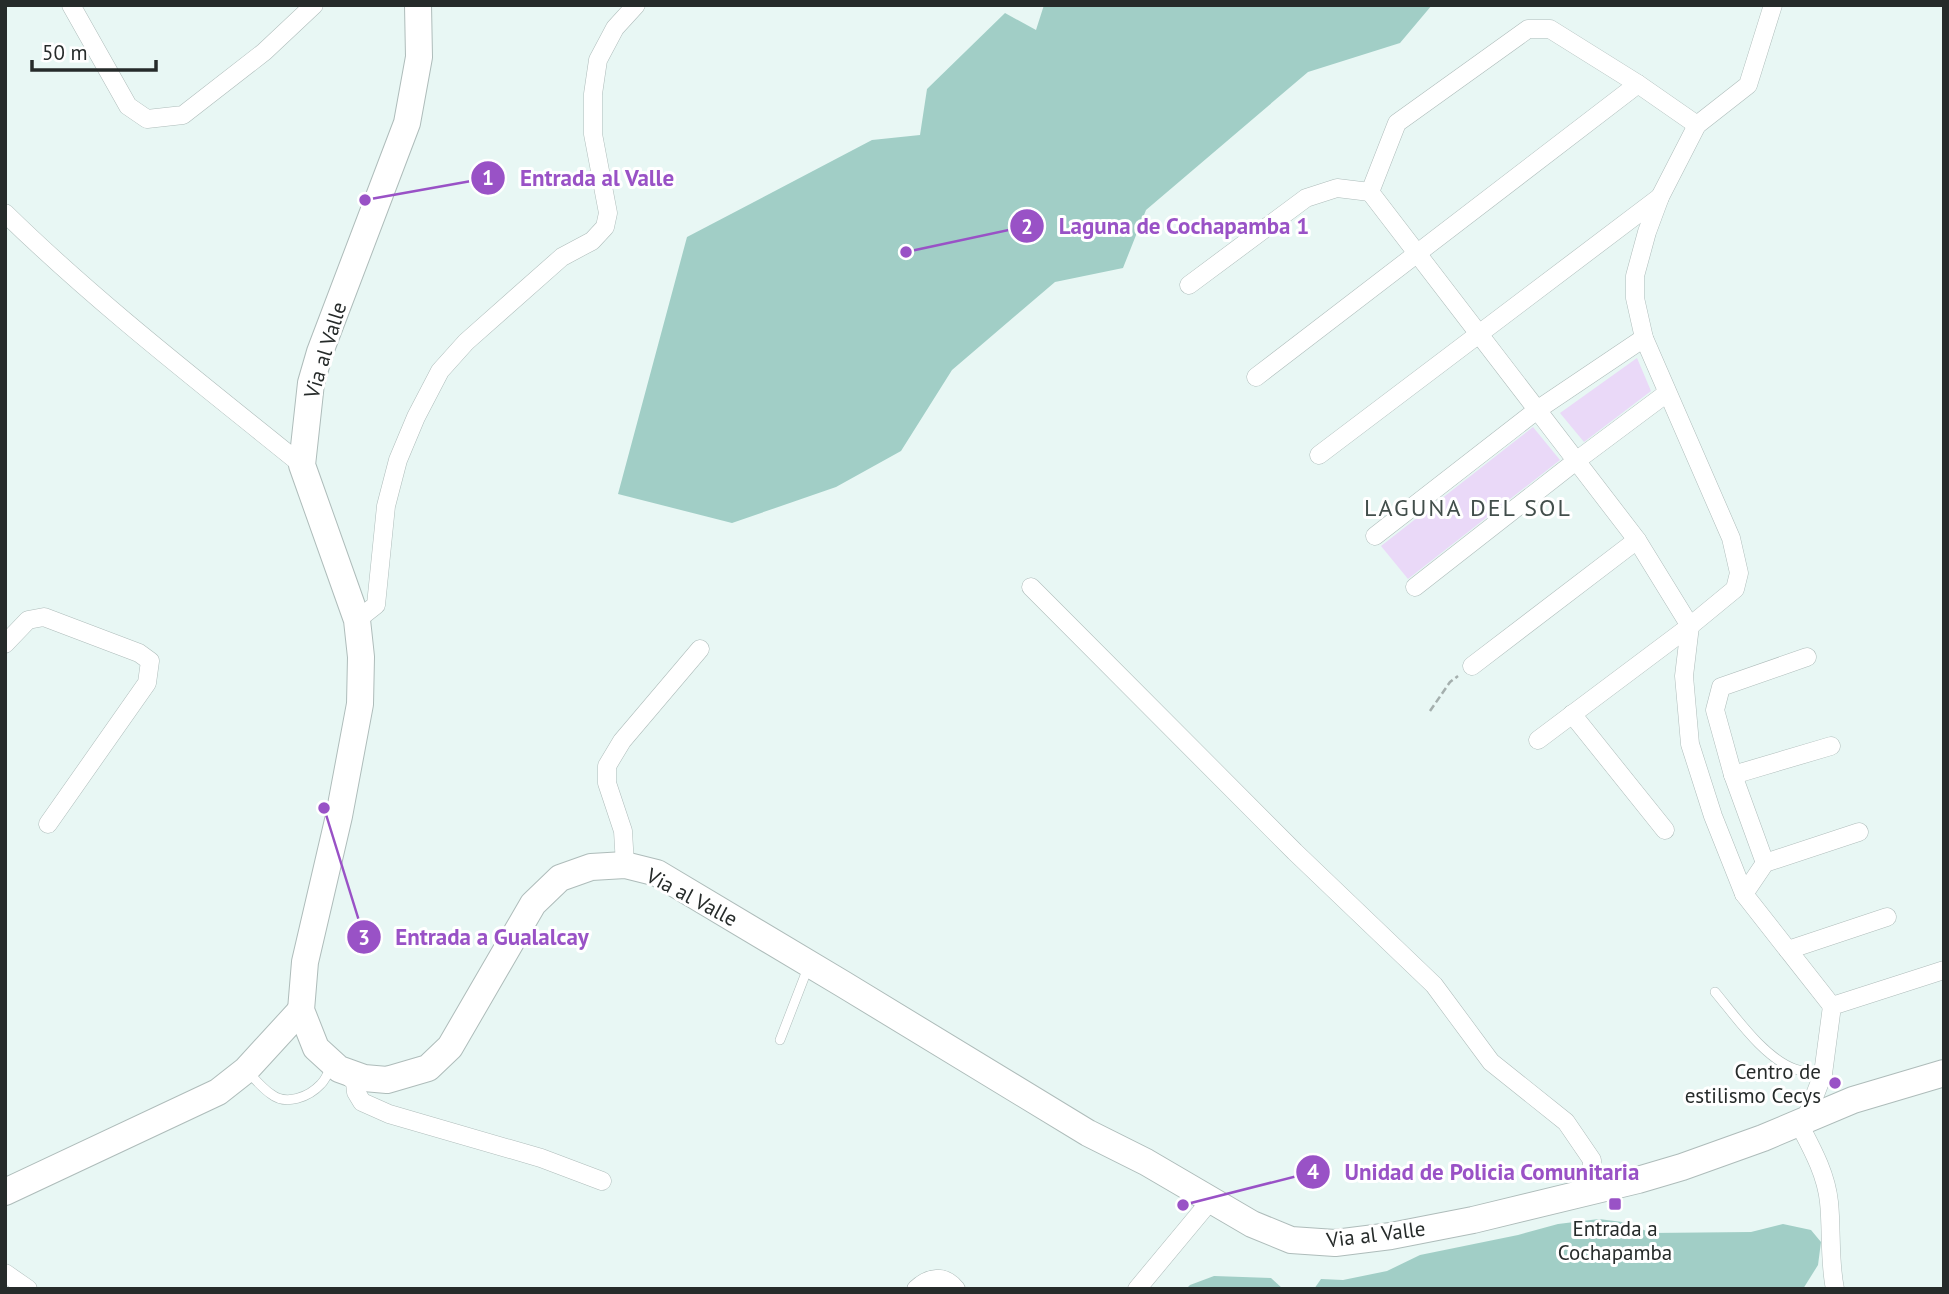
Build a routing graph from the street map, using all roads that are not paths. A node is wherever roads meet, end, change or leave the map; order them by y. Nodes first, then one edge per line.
1 (71, 5) edge
2 (314, 5) edge
3 (418, 5) edge
4 (636, 5) edge
5 (1773, 5) edge
6 (1638, 84) junction
7 (1697, 125) junction
8 (1370, 192) junction
9 (1660, 197) junction
10 (5, 214) edge
11 (1417, 253) junction
12 (1189, 285) dead end
13 (1478, 333) junction
14 (1644, 338) junction
15 (1256, 377) dead end
16 (1667, 393) junction
17 (1537, 410) junction
18 (1319, 455) dead end
19 (1576, 461) junction
20 (302, 465) junction
21 (1375, 536) dead end
22 (1637, 540) junction
23 (1031, 587) dead end
24 (1415, 587) dead end
25 (357, 620) junction
26 (1690, 626) junction
27 (5, 644) edge
28 (700, 649) dead end
29 (1807, 657) dead end
30 (1472, 666) road end
31 (1572, 715) junction
32 (1538, 740) dead end
33 (1831, 746) dead end
34 (1733, 775) junction
35 (48, 824) dead end
36 (1665, 830) dead end
37 (1859, 832) dead end
38 (1765, 863) junction
39 (625, 865) junction
40 (1744, 894) junction
41 (1887, 917) dead end
42 (1788, 950) junction
43 (810, 964) junction
44 (1944, 970) edge
45 (1715, 992) dead end
46 (1832, 1006) junction
47 (301, 1010) junction
48 (780, 1040) dead end
49 (338, 1067) junction
50 (246, 1070) junction
51 (1944, 1073) edge
52 (1823, 1074) junction
53 (1802, 1120) junction
54 (602, 1181) dead end
55 (1591, 1191) junction
56 (5, 1192) edge
57 (1211, 1200) junction
58 (5, 1273) edge
59 (28, 1289) edge
60 (916, 1289) edge
61 (956, 1289) edge
62 (1137, 1289) edge
63 (1835, 1289) edge

1 - 2 street
3 - 20 main road, Via al Valle
4 - 25 street
5 - 7 street
6 - 7 street
6 - 8 street
6 - 11 street
7 - 9 street
8 - 11 street
8 - 12 street
9 - 13 street
9 - 14 street
10 - 20 street
11 - 13 street
11 - 15 street
13 - 17 street
13 - 18 street
14 - 16 street
14 - 17 street
16 - 19 street
16 - 26 street
17 - 19 street
17 - 21 street
19 - 22 street
19 - 24 street
20 - 25 main road, Via al Valle
22 - 26 street
22 - 30 street
23 - 55 street
25 - 47 main road, Via al Valle
26 - 31 street
26 - 40 street
27 - 35 street
28 - 39 street
29 - 34 street
31 - 32 street
31 - 36 street
33 - 34 street
34 - 38 street
37 - 38 street
38 - 40 street
39 - 43 main road, Via al Valle
39 - 49 main road, Via al Valle
40 - 42 street
41 - 42 street
42 - 46 street
43 - 48 lane
43 - 57 main road, Via al Valle
44 - 46 street
45 - 52 lane
46 - 52 street
47 - 49 main road, Via al Valle
47 - 50 main road
49 - 50 lane
49 - 54 street
50 - 56 main road
51 - 53 main road, Via al Valle
52 - 53 street
53 - 55 main road, Via al Valle
53 - 63 street
55 - 57 main road, Via al Valle
57 - 62 street
58 - 59 street
60 - 61 street

